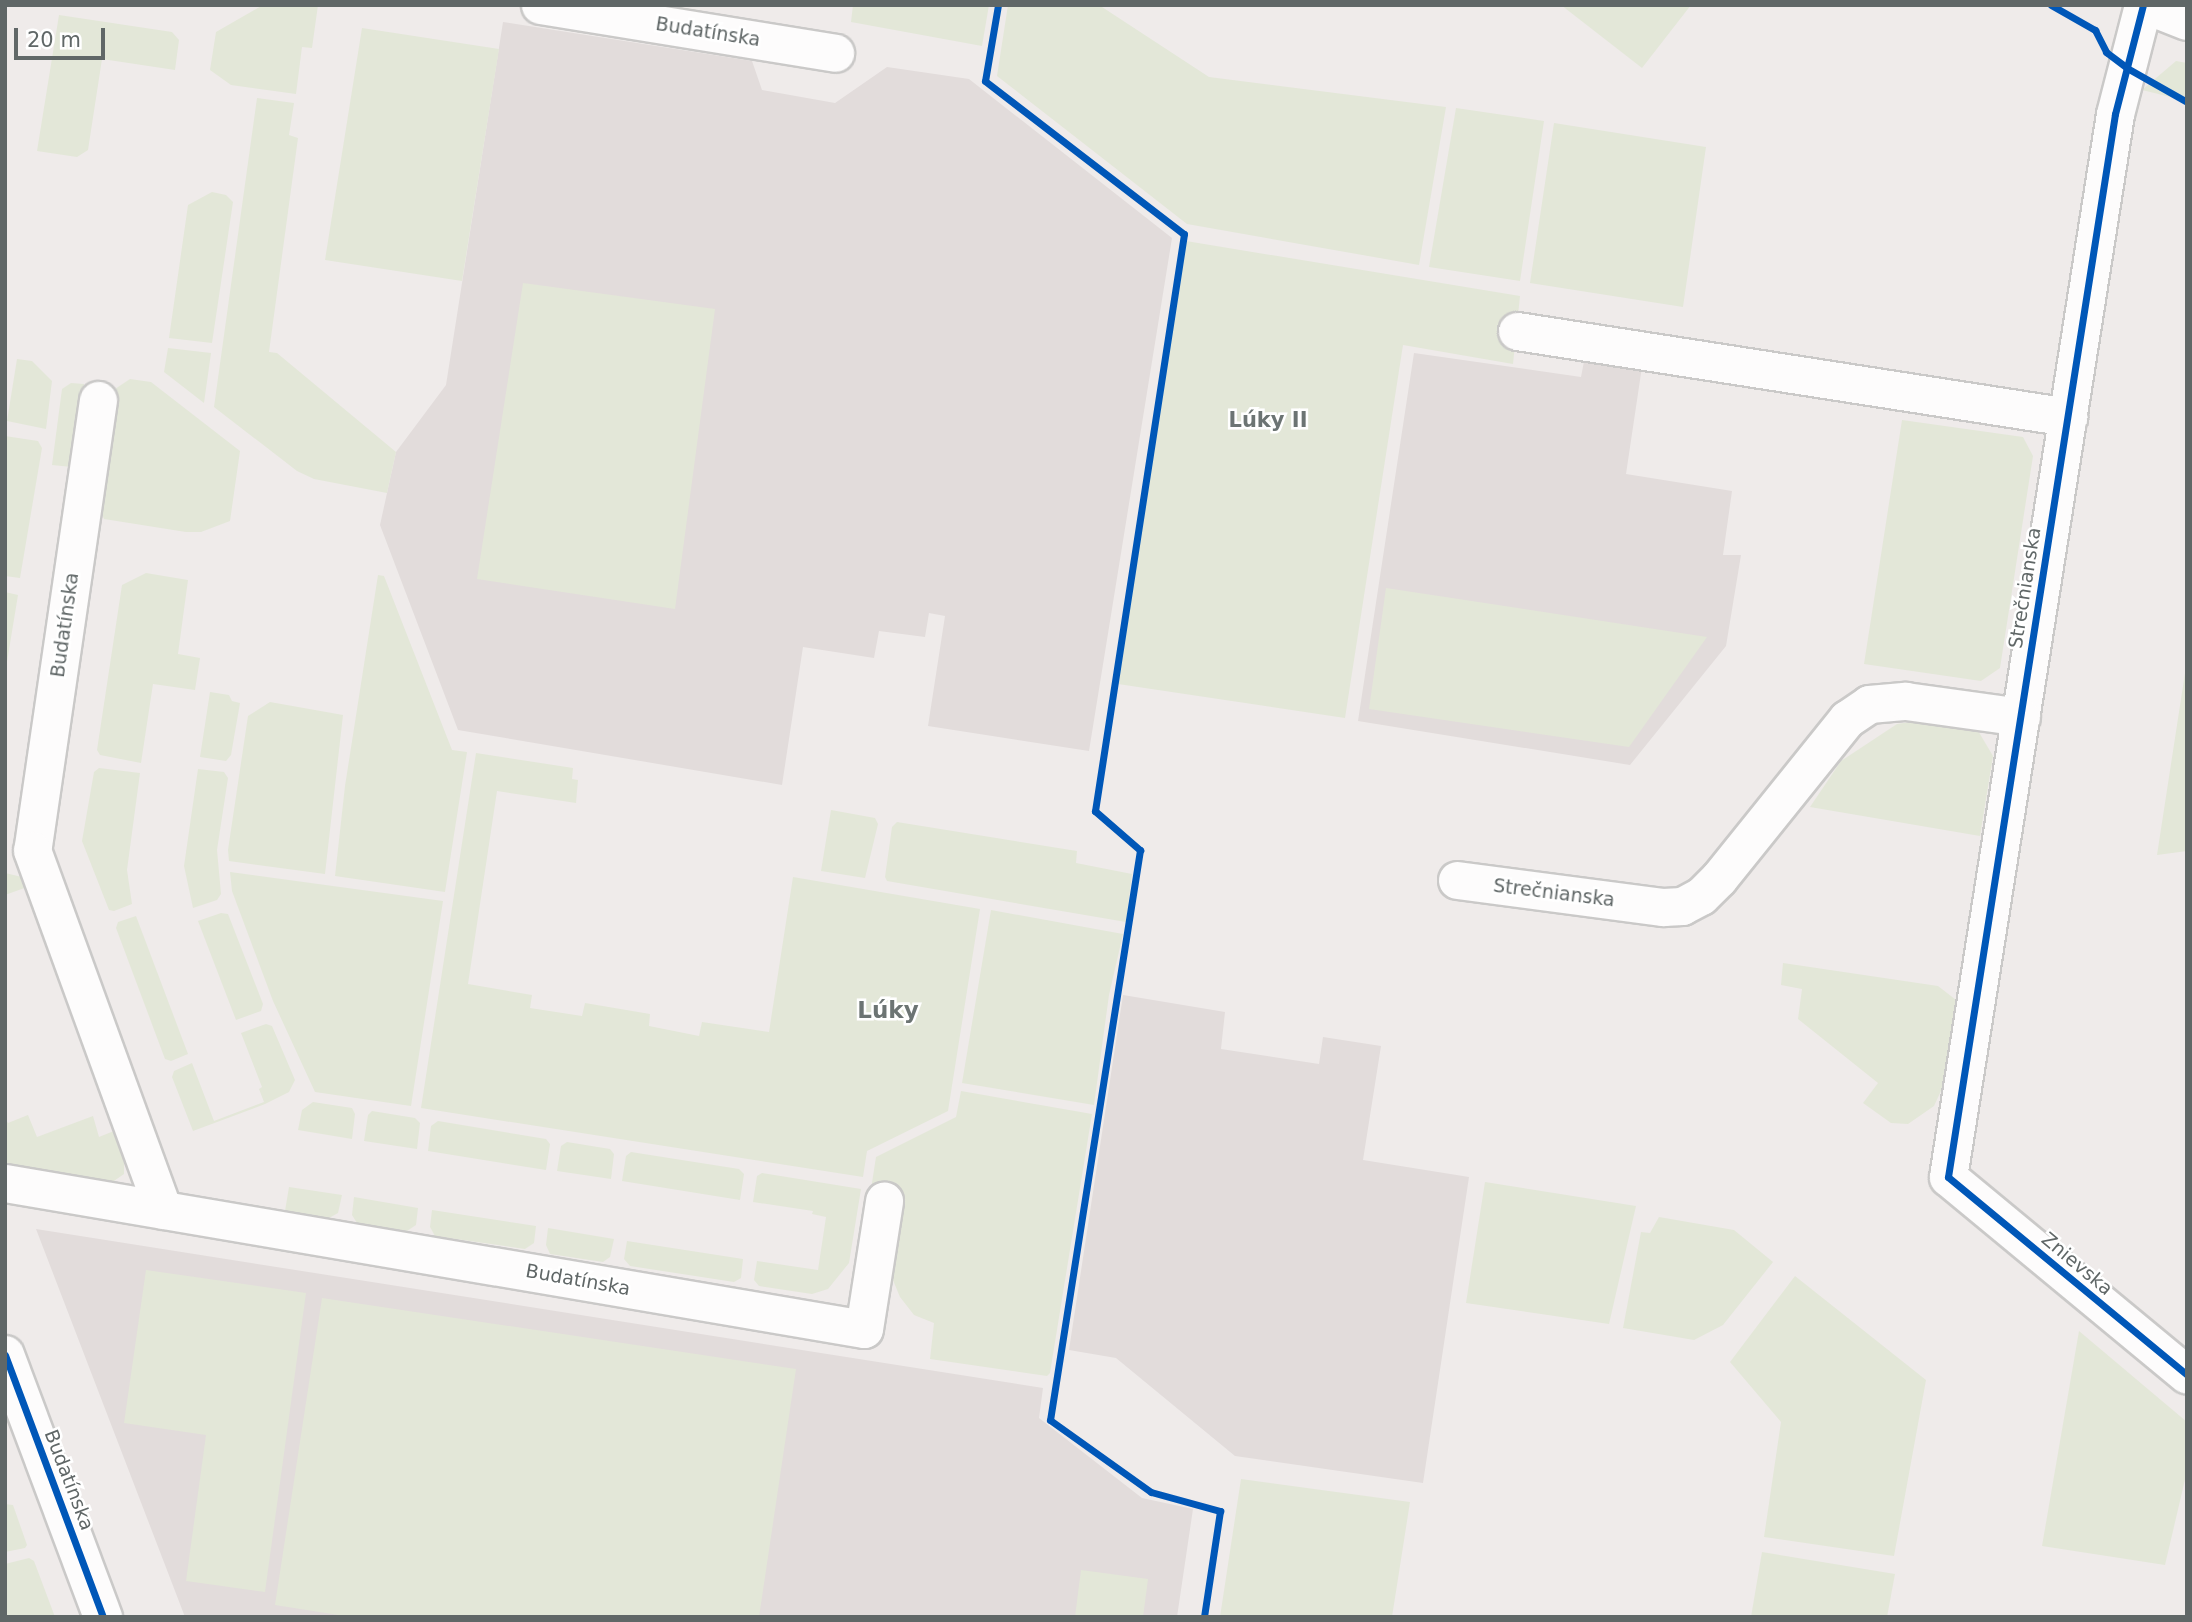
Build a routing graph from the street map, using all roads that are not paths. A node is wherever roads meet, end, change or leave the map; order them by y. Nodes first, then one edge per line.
1 (540, 5) edge
2 (2145, 5) edge
3 (2187, 21) edge
4 (835, 52) dead end
5 (1517, 331) dead end
6 (97, 400) dead end
7 (2068, 417) junction
8 (2021, 717) junction
9 (18, 854) edge
10 (1457, 880) dead end
11 (1948, 1178) joint
12 (5, 1183) edge
13 (884, 1201) dead end
14 (163, 1210) junction
15 (5, 1355) edge
16 (2187, 1375) edge
17 (103, 1617) edge

1 - 4 street, Budatínska
2 - 3 street
2 - 7 street, Strečnianska
5 - 7 street
6 - 9 street, Budatínska
7 - 8 street, Strečnianska
8 - 10 street, Strečnianska
8 - 11 street, Strečnianska
9 - 14 street, Budatínska
11 - 16 street, Znievska
12 - 14 street, Budatínska
13 - 14 street, Budatínska
15 - 17 street, Budatínska

